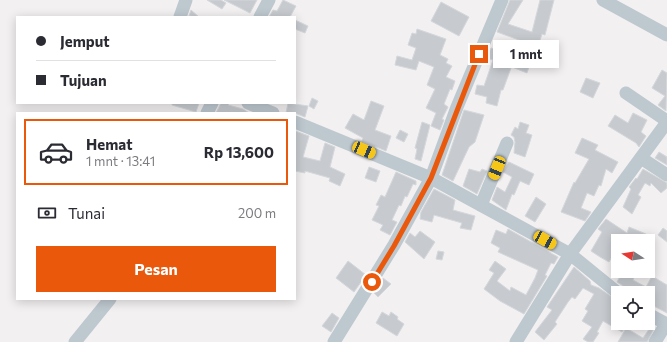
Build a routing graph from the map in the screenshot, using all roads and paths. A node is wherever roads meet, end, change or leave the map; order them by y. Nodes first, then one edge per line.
1 (186, 0) edge
2 (269, 0) edge
3 (502, 0) edge
4 (603, 0) edge
5 (180, 16) edge
6 (261, 16) edge
7 (667, 34) edge
8 (626, 93) dead end
9 (250, 104) edge
10 (270, 112) edge
11 (667, 121) edge
12 (296, 122) edge
13 (507, 143) dead end
14 (641, 158) junction
15 (667, 175) edge
16 (431, 178) junction
17 (481, 205) junction
18 (570, 254) junction
19 (611, 287) edge
20 (109, 300) edge
21 (655, 318) edge
22 (667, 324) edge
23 (75, 342) edge
24 (334, 342) edge
25 (516, 342) edge
26 (655, 342) edge

1 - 5 street
2 - 6 street
3 - 16 street
4 - 7 street
8 - 11 street
9 - 10 street
11 - 14 street
12 - 16 street
13 - 17 street
14 - 15 street
14 - 18 street
16 - 17 street
16 - 24 street
17 - 18 street
18 - 19 street
18 - 25 street
20 - 23 street
21 - 22 street
22 - 26 street

